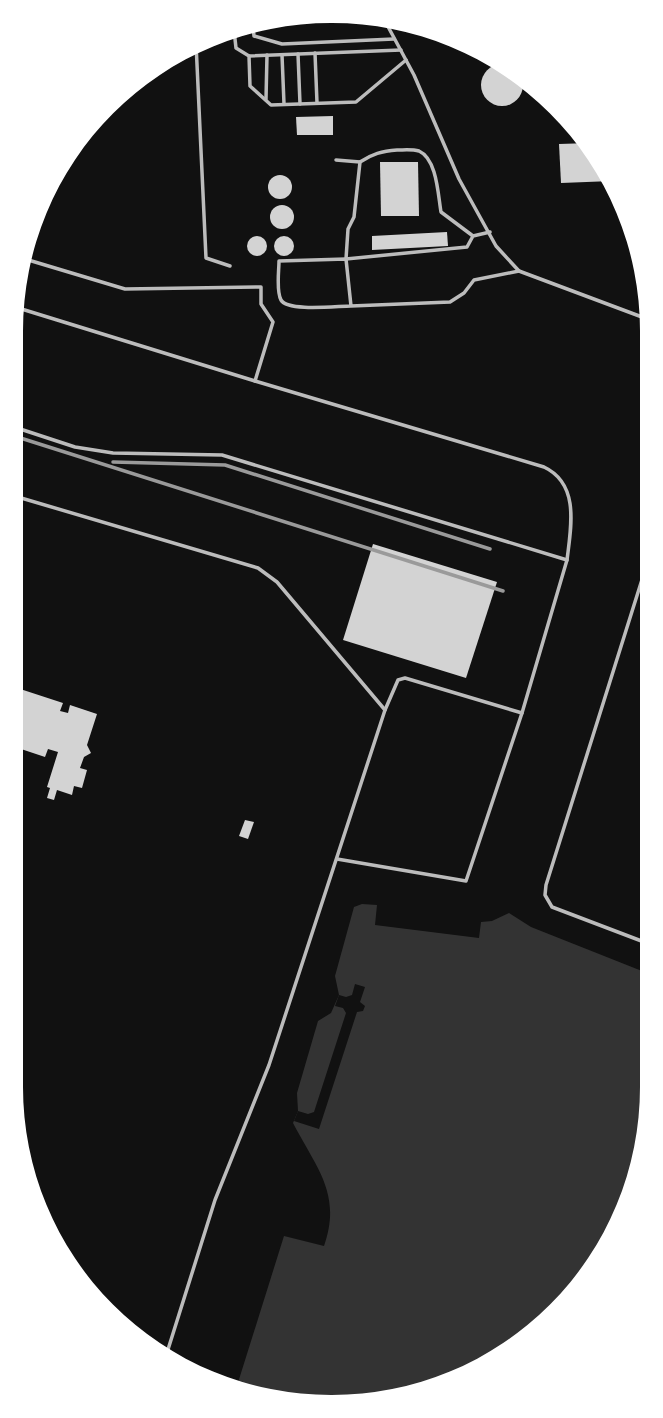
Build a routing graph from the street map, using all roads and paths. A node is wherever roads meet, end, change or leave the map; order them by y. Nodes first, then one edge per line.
1 (389, 28) edge
2 (254, 33) edge
3 (235, 38) edge
4 (394, 39) junction
5 (401, 50) junction
6 (315, 53) junction
7 (197, 54) edge
8 (299, 54) junction
9 (267, 55) junction
10 (282, 55) junction
11 (249, 56) junction
12 (406, 60) junction
13 (266, 101) junction
14 (317, 103) junction
15 (284, 104) junction
16 (300, 104) junction
17 (337, 160) dead end
18 (360, 162) junction
19 (490, 232) junction
20 (473, 236) junction
21 (346, 259) junction
22 (31, 261) edge
23 (230, 266) dead end
24 (519, 271) junction
25 (351, 306) junction
26 (23, 310) edge
27 (640, 316) edge
28 (255, 381) junction
29 (23, 430) edge
30 (23, 499) edge
31 (567, 560) junction
32 (640, 586) edge
33 (386, 710) junction
34 (522, 713) junction
35 (337, 859) junction
36 (640, 940) edge
37 (168, 1348) edge

1 - 4 lane
2 - 4 lane
3 - 11 lane
4 - 5 lane
5 - 6 lane
5 - 12 lane
6 - 8 lane
6 - 14 lane
7 - 23 lane
8 - 10 lane
8 - 16 lane
9 - 10 lane
9 - 11 lane
9 - 13 lane
10 - 15 lane
11 - 13 lane
12 - 14 lane
12 - 19 lane
13 - 15 lane
14 - 16 lane
15 - 16 lane
17 - 18 lane
18 - 20 lane
18 - 21 lane
19 - 20 lane
19 - 24 lane
20 - 21 lane
21 - 25 lane
21 - 25 lane
22 - 28 lane
24 - 25 lane
24 - 27 lane
26 - 28 lane
28 - 31 lane
29 - 31 lane
30 - 33 lane
31 - 34 lane
32 - 36 lane
33 - 34 lane
33 - 35 lane
34 - 35 lane
35 - 37 lane

